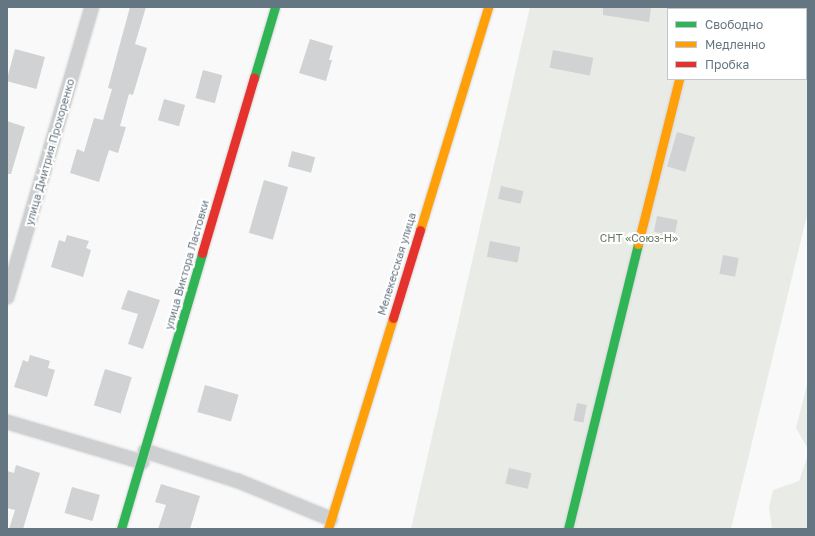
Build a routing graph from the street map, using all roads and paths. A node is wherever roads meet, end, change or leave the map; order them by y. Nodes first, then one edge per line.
1 (92, 7) edge
2 (275, 7) edge
3 (488, 7) edge
4 (678, 80) edge
5 (7, 297) edge
6 (7, 422) edge
7 (144, 456) junction
8 (330, 524) edge
9 (121, 529) edge
10 (568, 529) edge

1 - 5 street, улица Дмитрия Прохоренко
2 - 7 street, улица Виктора Ластовки
3 - 8 street, Мелекесская улица
4 - 10 street
6 - 7 street
7 - 8 street
7 - 9 street, улица Виктора Ластовки

